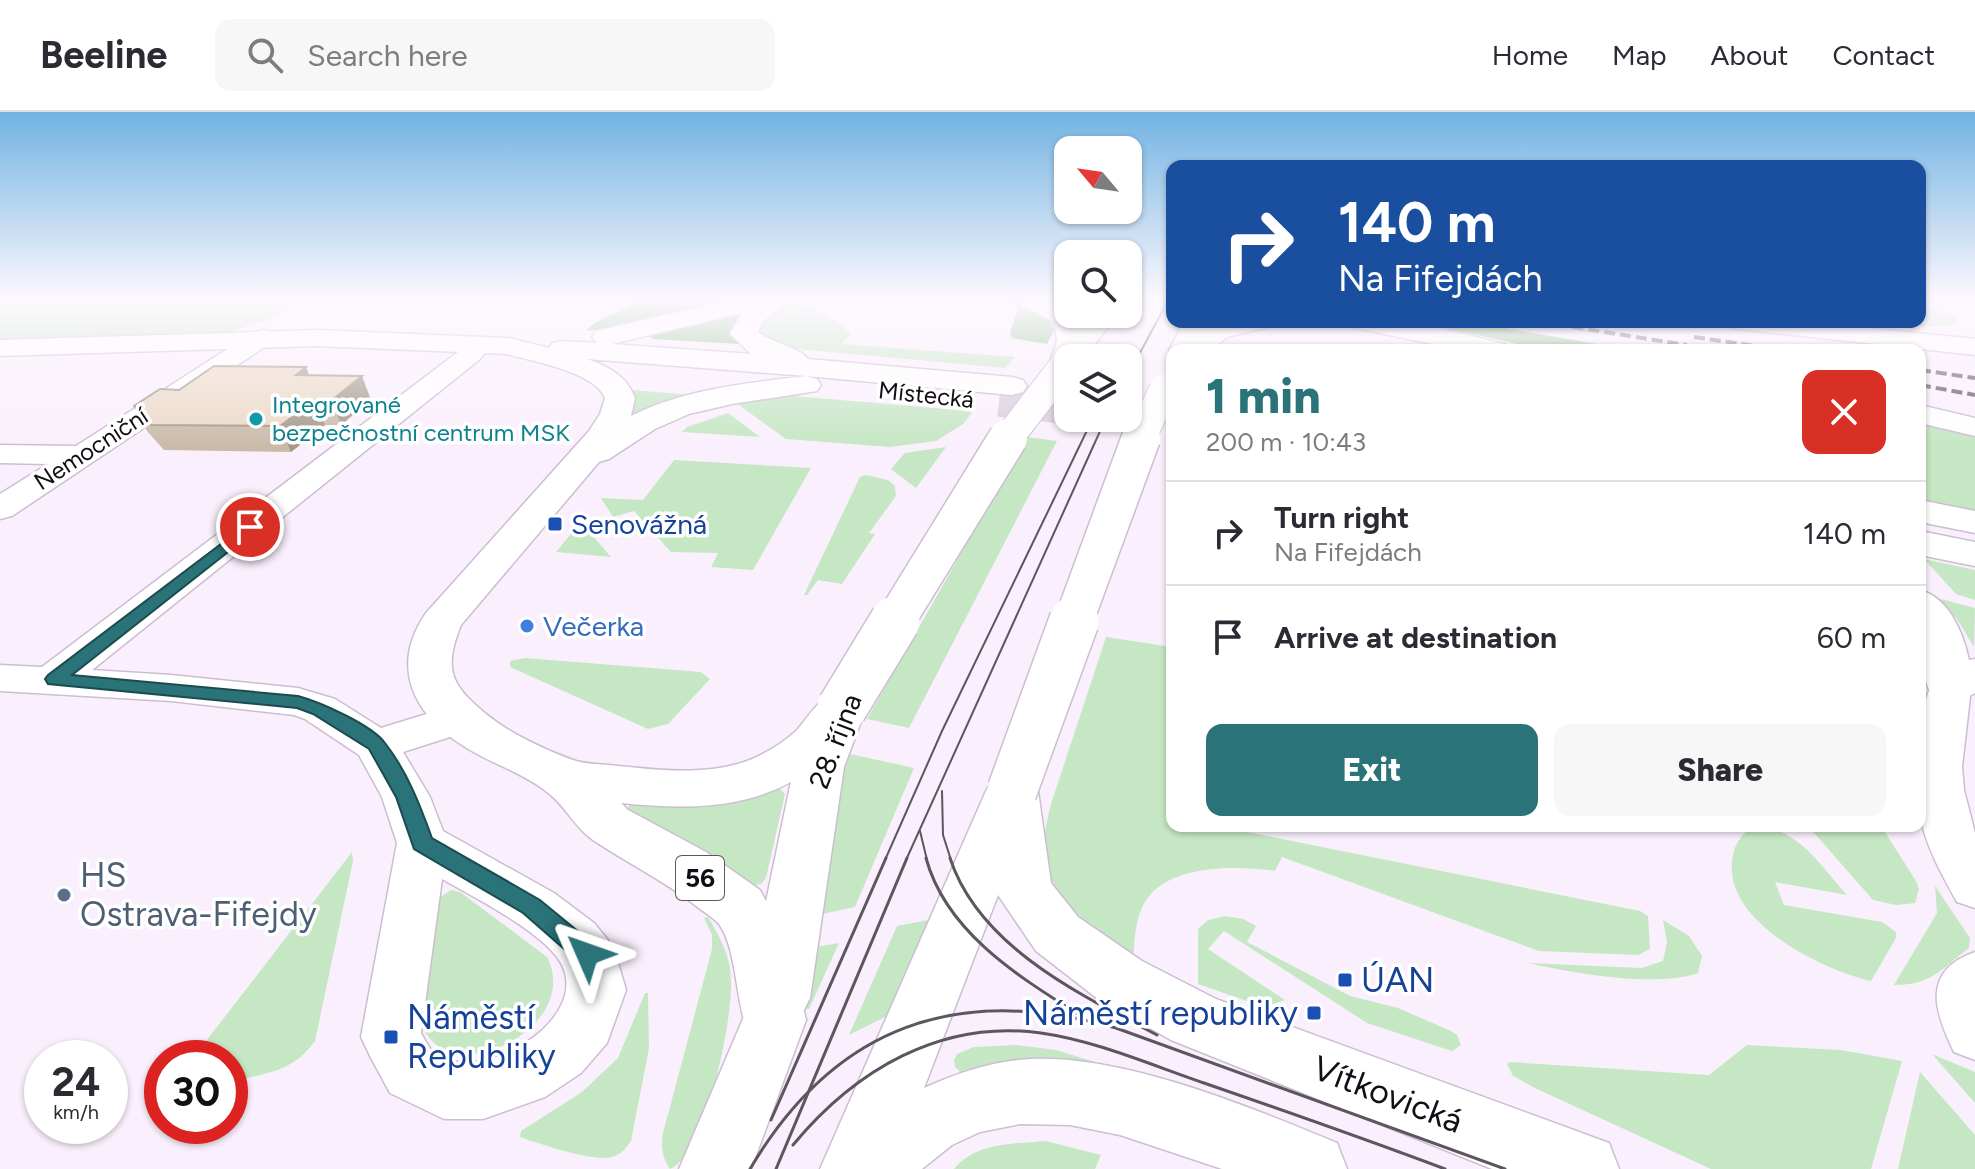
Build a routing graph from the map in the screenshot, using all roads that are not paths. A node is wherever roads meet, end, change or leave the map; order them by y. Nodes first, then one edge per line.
1 (246, 348) edge
2 (516, 348) edge
3 (521, 348) edge
4 (761, 348) edge
5 (471, 354) dead end
6 (717, 368) junction
7 (1054, 379) edge
8 (812, 384) junction
9 (1166, 386) edge
10 (1003, 391) junction
11 (1926, 415) edge
12 (1975, 427) edge
13 (0, 454) edge
14 (81, 455) junction
15 (581, 461) junction
16 (0, 509) edge
17 (1926, 512) edge
18 (1975, 522) edge
19 (1926, 523) edge
20 (1975, 533) edge
21 (1926, 544) edge
22 (1975, 554) edge
23 (1926, 609) edge
24 (0, 678) edge
25 (54, 679) junction
26 (1962, 681) edge
27 (459, 719) junction
28 (826, 734) junction
29 (376, 745) junction
30 (566, 779) junction
31 (1012, 791) junction
32 (422, 843) junction
33 (1975, 887) edge
34 (1975, 976) edge
35 (774, 1020) junction
36 (1975, 1033) edge
37 (715, 1169) edge
38 (856, 1169) edge
39 (872, 1169) edge
40 (1311, 1169) edge
41 (1583, 1169) edge

1 - 14 street, Nemocniční
2 - 15 main road, 56
3 - 6 main road, 56
4 - 10 main road
5 - 25 street
6 - 8 main road, Místecká / 56
6 - 10 main road, Místecká / 56
7 - 28 main road, 28. října, bridge
8 - 10 main road, Místecká / 56
8 - 15 main road, 56
9 - 31 main road, bridge
11 - 12 street
13 - 14 street
14 - 16 street, Nemocniční
15 - 27 main road, 56
17 - 18 main road
19 - 20 main road
21 - 22 main road
23 - 26 main road
24 - 25 street
25 - 29 street
26 - 33 street
27 - 29 street
27 - 30 main road, 56
28 - 30 main road, 56
28 - 35 main road, 28. října
29 - 32 street
30 - 35 main road, 56
31 - 38 main road
31 - 41 main road, Vítkovická
32 - 32 street
34 - 36 street
35 - 37 main road, 28. října
39 - 40 main road

